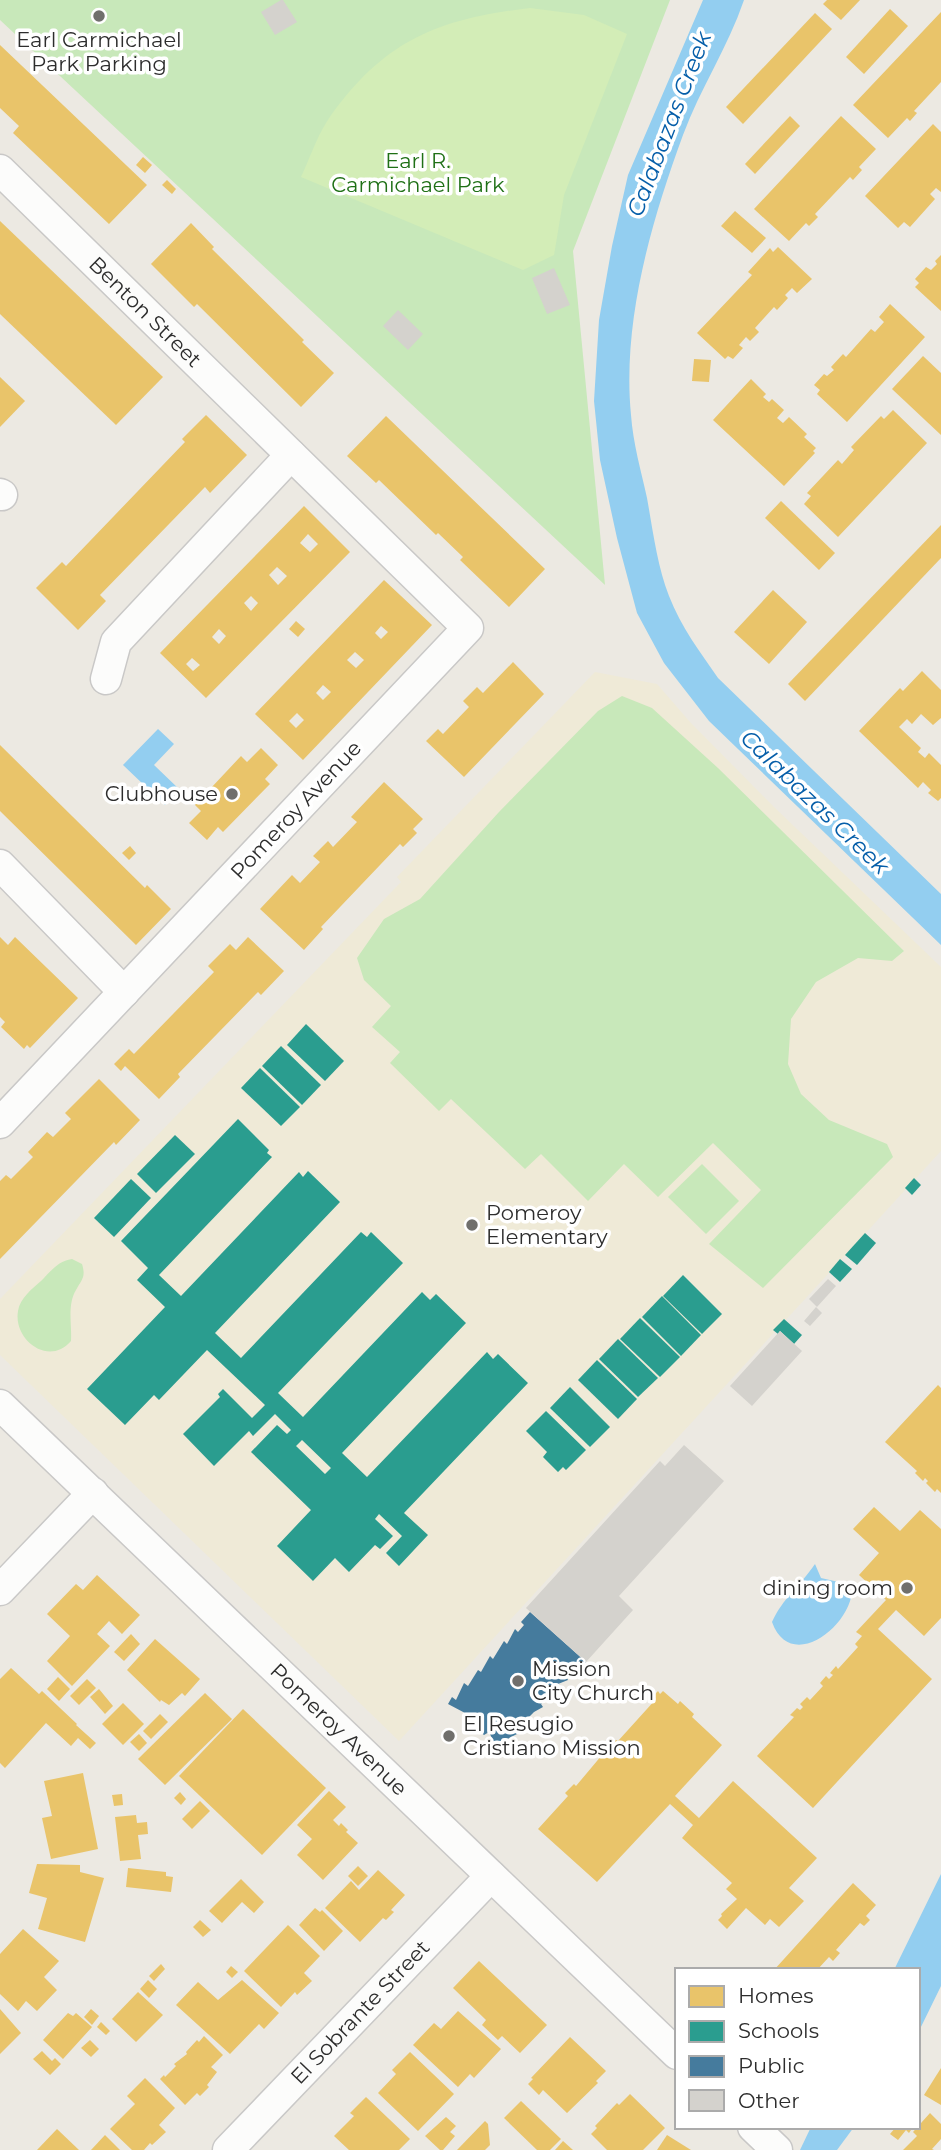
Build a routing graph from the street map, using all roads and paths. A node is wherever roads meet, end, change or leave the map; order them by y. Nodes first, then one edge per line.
1 (0, 170) edge
2 (291, 455) junction
3 (468, 628) joint
4 (106, 679) dead end
5 (0, 865) edge
6 (124, 992) junction
7 (0, 1123) edge
8 (0, 1405) edge
9 (93, 1493) junction
10 (0, 1590) edge
11 (491, 1876) junction
12 (675, 2052) edge
13 (228, 2150) edge

1 - 2 street, Benton Street
2 - 3 street, Benton Street
2 - 4 street
3 - 6 street, Pomeroy Avenue
5 - 6 street
6 - 7 street, Pomeroy Avenue
8 - 9 street, Pomeroy Avenue
9 - 10 street
9 - 11 street, Pomeroy Avenue
11 - 12 street, Pomeroy Avenue
11 - 13 street, El Sobrante Street

